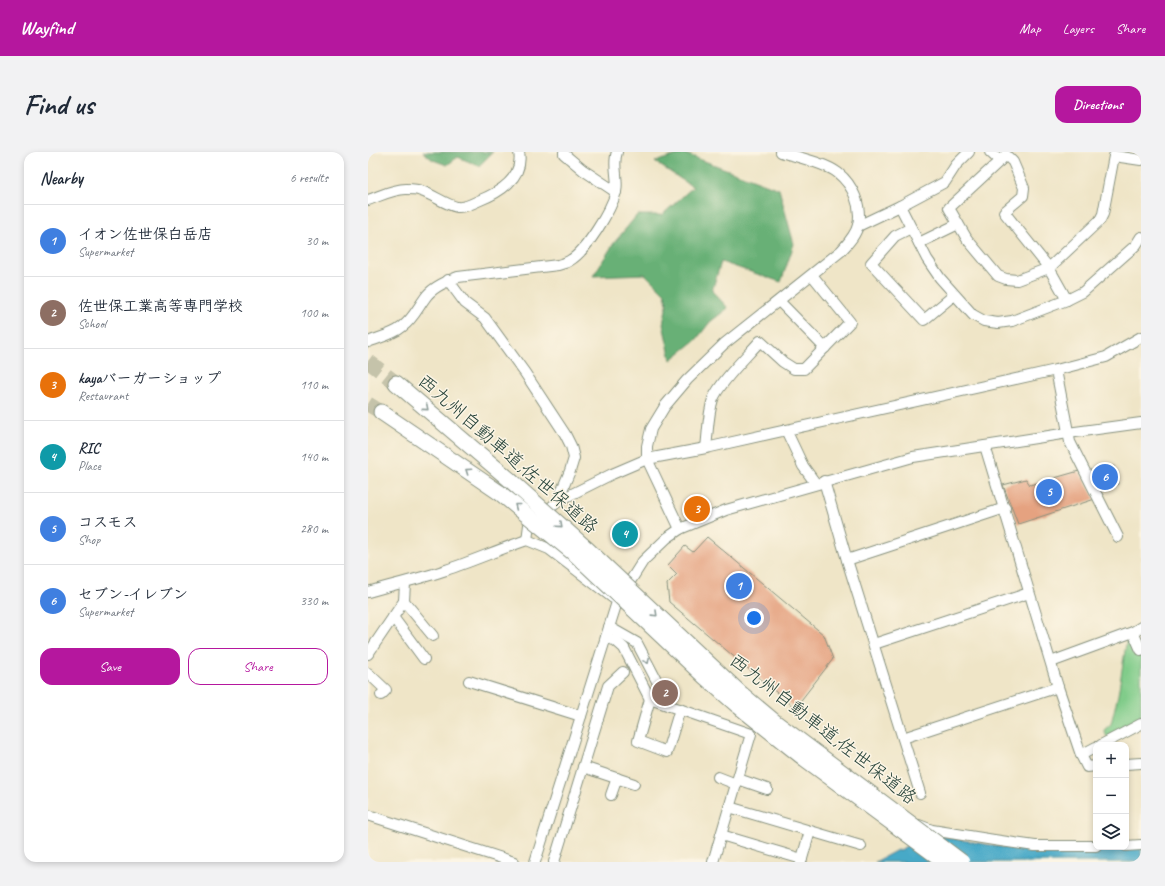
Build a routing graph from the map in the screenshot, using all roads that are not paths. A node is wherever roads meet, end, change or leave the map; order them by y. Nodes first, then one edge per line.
1 (519, 152) edge
2 (564, 152) edge
3 (617, 152) edge
4 (781, 152) edge
5 (969, 152) edge
6 (990, 152) edge
7 (1141, 160) edge
8 (1000, 162) junction
9 (616, 192) junction
10 (368, 200) edge
11 (900, 206) junction
12 (958, 224) junction
13 (858, 226) junction
14 (911, 228) junction
15 (1141, 238) edge
16 (918, 243) junction
17 (1049, 268) junction
18 (812, 275) junction
19 (448, 280) junction
20 (954, 295) junction
21 (1067, 300) junction
22 (779, 301) junction
23 (1141, 337) edge
24 (368, 342) edge
25 (825, 348) junction
26 (1056, 370) junction
27 (396, 383) tunnel mouth
28 (381, 412) tunnel mouth
29 (1141, 423) edge
30 (786, 430) junction
31 (1068, 432) junction
32 (985, 446) junction
33 (706, 448) junction
34 (647, 459) junction
35 (820, 483) junction
36 (560, 500) junction
37 (1004, 508) junction
38 (680, 529) junction
39 (1118, 537) dead end
40 (527, 540) junction
41 (847, 560) junction
42 (405, 583) junction
43 (368, 592) edge
44 (1029, 592) junction
45 (404, 601) junction
46 (617, 602) junction
47 (393, 617) junction
48 (1137, 630) edge
49 (607, 632) junction
50 (433, 636) dead end
51 (874, 644) junction
52 (1141, 650) edge
53 (368, 654) edge
54 (424, 659) dead end
55 (1050, 662) junction
56 (623, 672) dead end
57 (368, 673) edge
58 (470, 681) dead end
59 (1058, 687) junction
60 (381, 695) dead end
61 (650, 699) junction
62 (675, 707) junction
63 (581, 716) junction
64 (1141, 724) edge
65 (903, 738) junction
66 (1106, 742) edge
67 (1093, 749) edge
68 (1081, 755) junction
69 (1141, 763) edge
70 (1129, 764) edge
71 (1093, 766) edge
72 (583, 767) junction
73 (718, 777) dead end
74 (617, 778) junction
75 (737, 781) junction
76 (634, 784) dead end
77 (767, 789) dead end
78 (920, 793) dead end
79 (611, 795) dead end
80 (729, 807) junction
81 (887, 813) junction
82 (368, 815) edge
83 (810, 831) junction
84 (721, 835) junction
85 (1141, 845) edge
86 (861, 846) dead end
87 (1093, 846) edge
88 (1129, 846) edge
89 (802, 860) edge
90 (716, 861) edge
91 (514, 862) edge
92 (535, 862) edge
93 (554, 862) edge
94 (945, 862) edge
95 (954, 862) edge
96 (962, 862) edge

1 - 10 street
2 - 9 street
3 - 9 street
4 - 13 street
5 - 11 street
6 - 8 street
7 - 17 street
8 - 12 street
8 - 17 street
9 - 19 street
11 - 13 street
11 - 14 street
12 - 16 street
12 - 17 street
13 - 18 street
14 - 16 street
14 - 20 street
15 - 21 street
16 - 20 street
17 - 21 street
18 - 22 street
18 - 25 street
19 - 24 street
19 - 36 street
20 - 21 street
22 - 25 street
22 - 34 street
23 - 26 street
25 - 33 street
26 - 30 street
26 - 31 street
27 -> 96 highway, 西九州自動車道;佐世保道路, bridge
94 -> 28 highway, 西九州自動車道;佐世保道路, bridge
29 - 31 street
30 - 33 street
30 - 35 street
31 - 32 street
31 - 39 street
32 - 35 street
32 - 37 street
33 - 34 street
34 - 36 street
34 - 38 street
35 - 38 street
35 - 41 street
36 - 40 street
37 - 41 street
37 - 44 street
38 - 46 street
40 - 42 street
40 - 46 street
41 - 51 street
42 - 43 street
42 - 45 street
44 - 51 street
44 - 55 street
45 - 47 street
45 - 50 street
46 - 49 street
46 - 81 street
47 - 53 street
47 - 54 street
48 - 52 street
48 - 55 street
49 - 61 street
49 -> 62 street
49 - 63 street
51 - 65 street
55 - 59 street
56 - 72 street
57 - 60 street
58 - 63 street
59 - 65 street
59 - 68 street
61 - 62 street
61 - 62 street
62 - 75 street
63 - 92 street
64 - 66 street
65 - 78 street
67 - 68 street
68 - 71 street
69 - 70 street
72 - 74 street
72 - 93 street
73 - 75 street
74 - 76 street
74 - 79 street
75 - 77 street
75 - 80 street
80 - 83 street
80 - 84 street
81 - 87 street
81 - 95 street
82 - 91 street
83 - 86 street
83 - 89 street
84 - 89 street
84 - 90 street
85 - 88 street

